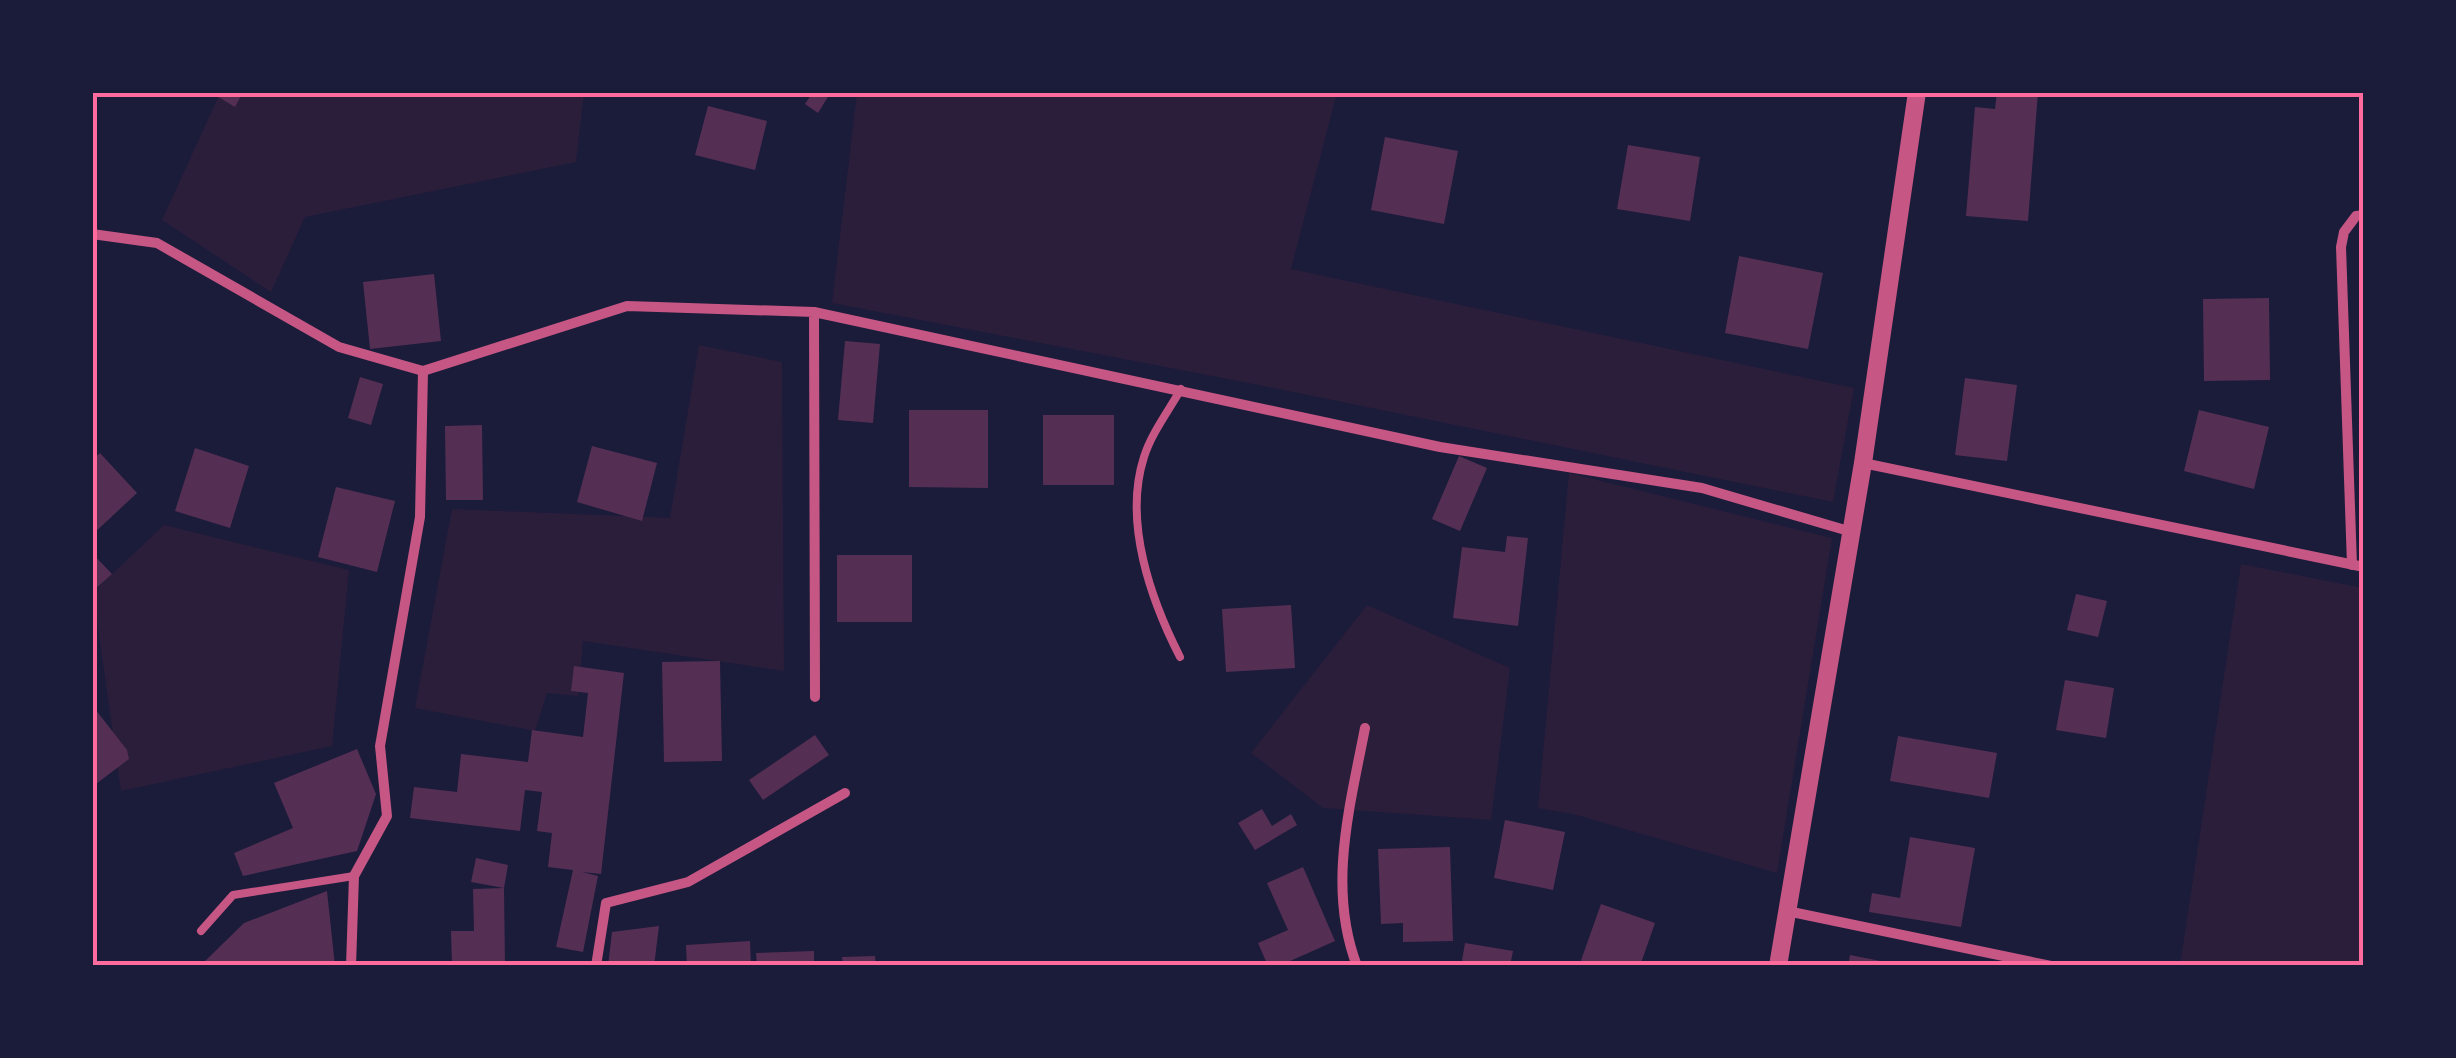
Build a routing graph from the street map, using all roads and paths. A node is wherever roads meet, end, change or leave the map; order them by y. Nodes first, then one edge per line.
1 (1913, 93) edge
2 (2364, 215) edge
3 (92, 234) edge
4 (814, 312) junction
5 (423, 371) junction
6 (1180, 389) junction
7 (1863, 463) junction
8 (1852, 532) junction
9 (2358, 566) edge
10 (1180, 658) dead end
11 (816, 697) dead end
12 (1366, 728) dead end
13 (845, 793) dead end
14 (354, 876) junction
15 (1788, 911) junction
16 (201, 931) dead end
17 (351, 966) edge
18 (596, 966) edge
19 (1357, 966) edge
20 (1778, 966) edge
21 (2051, 966) edge

1 - 7 street
2 - 9 street
3 - 5 street
4 - 5 street
4 - 6 street
4 - 11 street
5 - 14 street
6 - 8 street
6 - 10 lane
7 - 8 street
7 - 9 street
8 - 15 street
12 - 19 street
13 - 18 street
14 - 16 lane
14 - 17 street
15 - 20 street
15 - 21 street

